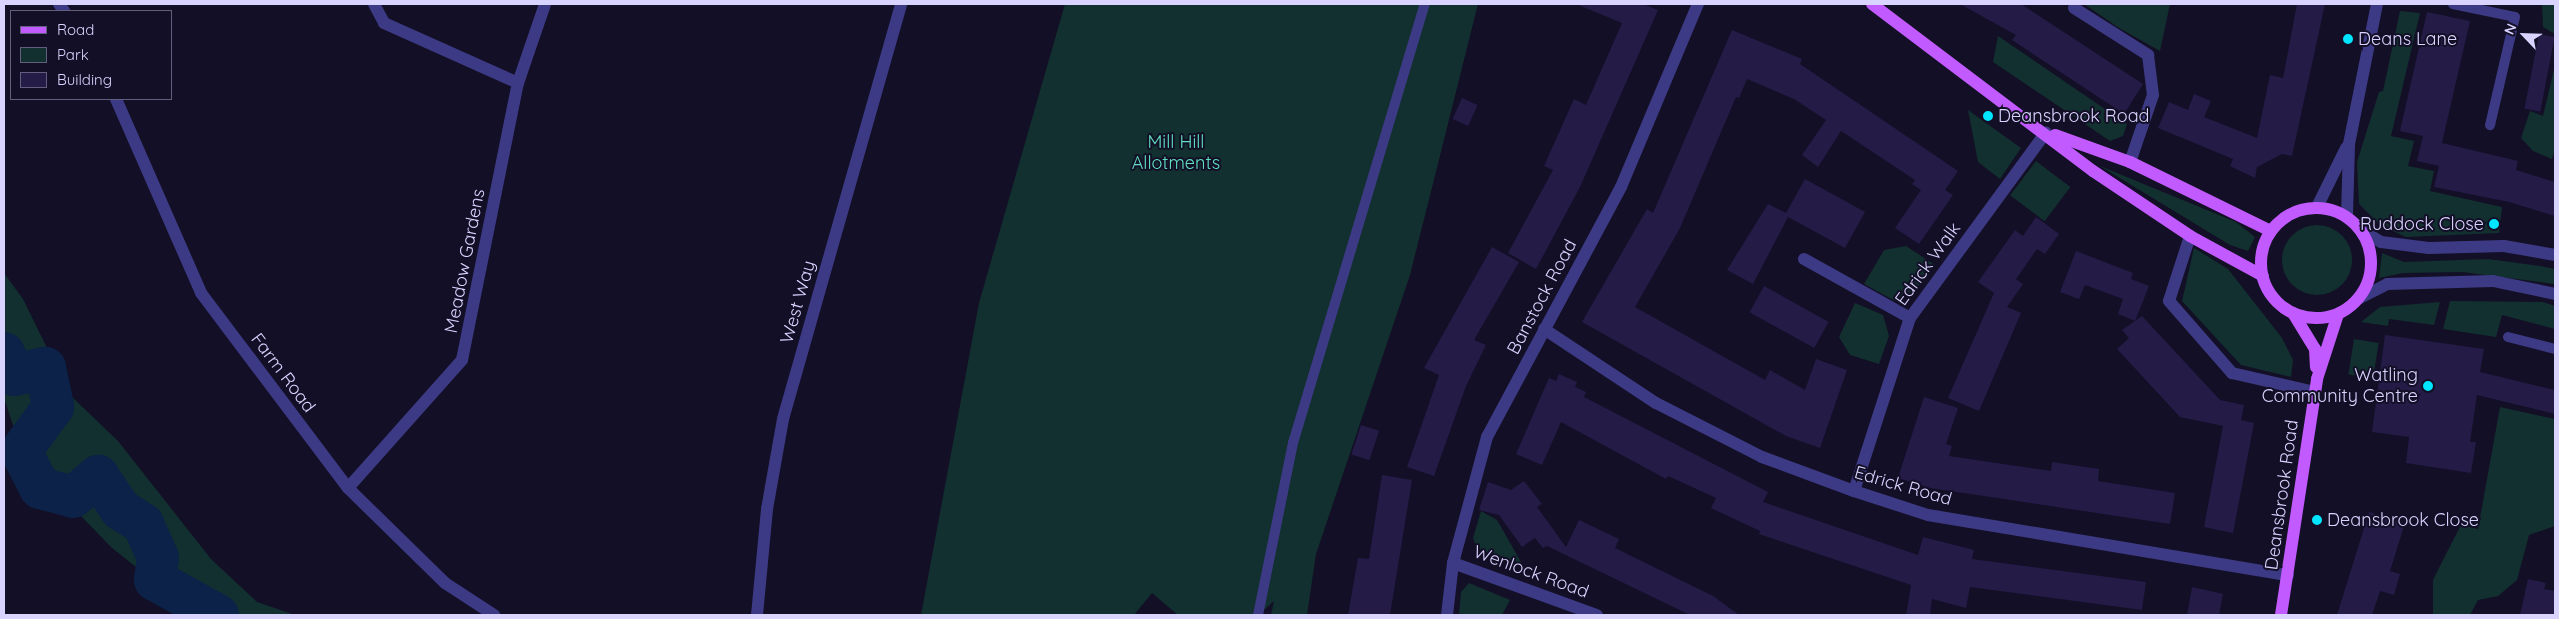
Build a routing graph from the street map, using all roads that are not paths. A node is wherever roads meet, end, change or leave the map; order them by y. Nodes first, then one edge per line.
1 (374, 4) edge
2 (545, 4) edge
3 (902, 4) edge
4 (1425, 4) edge
5 (1698, 4) edge
6 (1872, 4) edge
7 (2377, 4) edge
8 (2452, 4) edge
9 (2074, 8) dead end
10 (518, 83) junction
11 (116, 100) edge
12 (2490, 125) dead end
13 (2046, 132) junction
14 (2349, 144) junction
15 (2130, 162) junction
16 (2317, 207) junction
17 (2347, 216) junction
18 (2361, 230) junction
19 (2271, 231) junction
20 (2190, 236) junction
21 (2555, 256) edge
22 (1804, 259) dead end
23 (2263, 276) junction
24 (2555, 294) edge
25 (2358, 299) junction
26 (2293, 313) junction
27 (2338, 314) junction
28 (1910, 318) junction
29 (1544, 329) junction
30 (2508, 337) dead end
31 (2555, 349) edge
32 (2316, 386) junction
33 (348, 488) junction
34 (1854, 491) junction
35 (1453, 563) junction
36 (2288, 575) junction
37 (494, 615) edge
38 (757, 615) edge
39 (1258, 615) edge
40 (1447, 615) edge
41 (1597, 615) edge
42 (2280, 615) edge

1 - 10 street
2 - 10 street, Meadow Gardens
3 - 38 street, West Way
4 - 39 lane
5 - 29 street, Banstock Road
6 - 13 main road
7 - 14 street
8 - 12 lane
9 - 15 street
10 - 33 street, Meadow Gardens
11 - 33 street, Farm Road
13 - 15 main road
13 - 20 main road
13 - 28 street, Edrick Walk
14 - 16 street
14 - 17 street
15 - 19 main road
16 - 17 main road
16 - 19 main road
17 - 18 main road
18 - 21 street
18 - 25 main road
19 - 23 main road
20 - 23 main road
20 - 32 street
22 - 28 street
23 - 26 main road
24 - 25 street
25 - 27 main road
26 - 27 main road
26 - 32 main road, Deansbrook Road
27 - 32 main road, Deansbrook Road
28 - 34 street, Edrick Walk
29 - 34 street, Edrick Road
29 - 35 street, Banstock Road
30 - 31 lane
32 - 36 main road, Deansbrook Road
33 - 37 street, Farm Road
34 - 36 street, Edrick Road
35 - 40 street, Banstock Road
35 - 41 street, Wenlock Road
36 - 42 main road, Deansbrook Road

